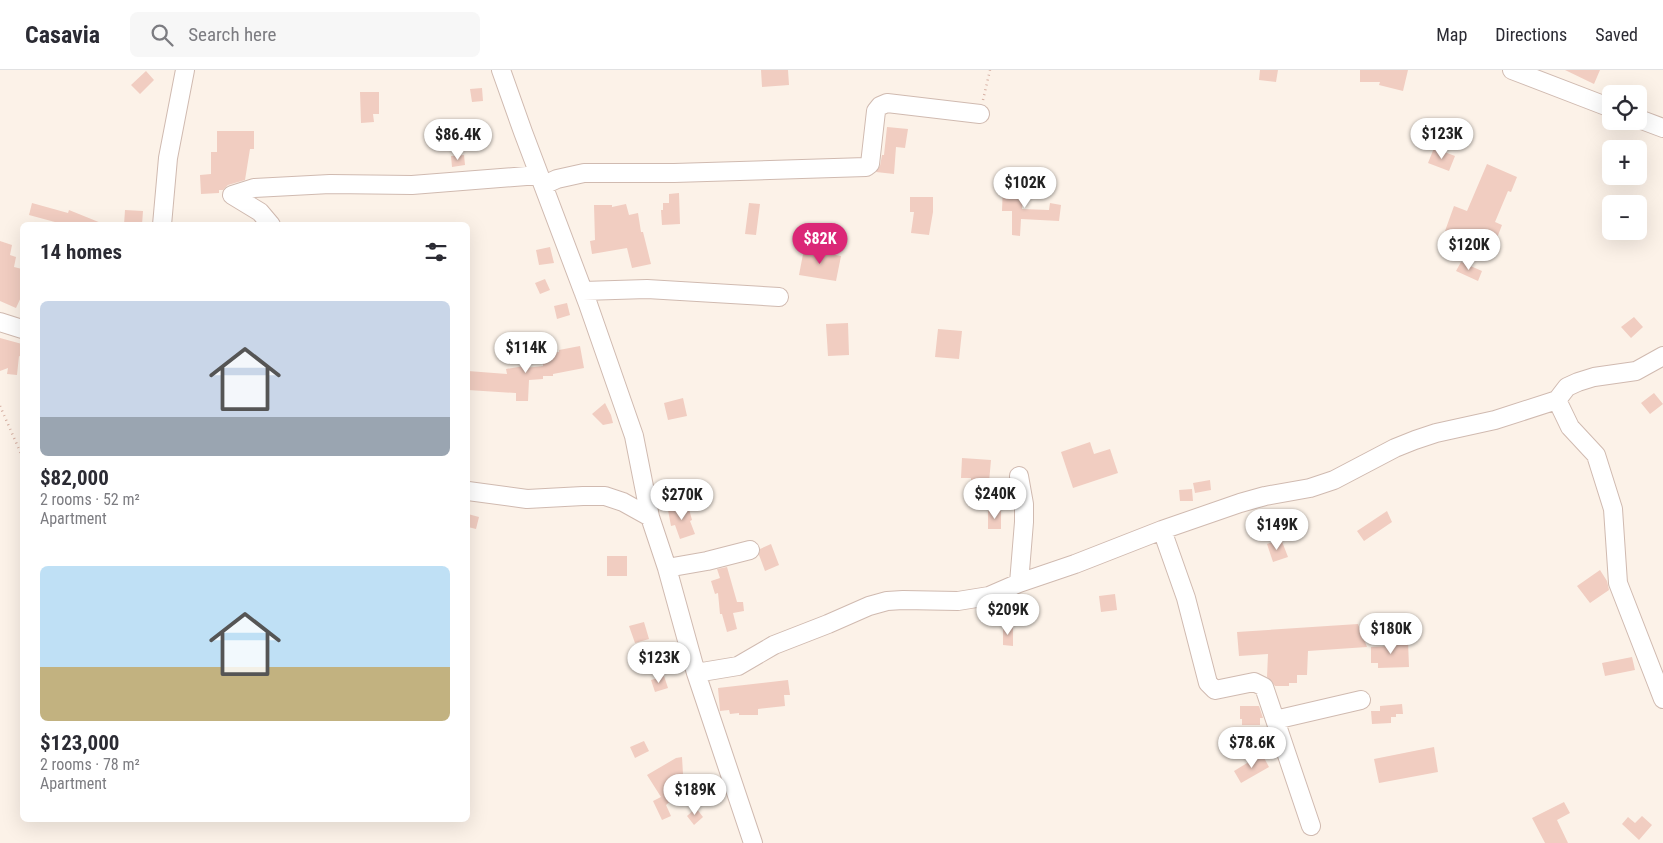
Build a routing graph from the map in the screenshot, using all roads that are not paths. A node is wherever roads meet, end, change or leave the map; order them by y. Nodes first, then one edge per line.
1 (185, 70) edge
2 (501, 70) edge
3 (1512, 70) edge
4 (1602, 105) edge
5 (980, 114) road end
6 (1647, 122) edge
7 (1663, 128) edge
8 (541, 180) junction
9 (162, 222) edge
10 (269, 222) edge
11 (583, 291) junction
12 (779, 297) dead end
13 (0, 322) edge
14 (20, 328) edge
15 (1663, 356) edge
16 (1557, 400) junction
17 (1018, 476) dead end
18 (470, 491) edge
19 (650, 517) junction
20 (1162, 530) junction
21 (750, 550) dead end
22 (667, 568) junction
23 (1019, 584) junction
24 (696, 673) junction
25 (1663, 699) edge
26 (1361, 700) dead end
27 (1275, 720) junction
28 (1311, 826) dead end
29 (753, 843) edge

1 - 9 street
2 - 8 street
3 - 4 street
5 - 8 street
6 - 7 street
8 - 10 street
8 - 11 street
11 - 12 street
11 - 19 street
13 - 14 street
15 - 16 street
16 - 20 street
16 - 25 street
17 - 23 street
18 - 19 street
19 - 22 street
20 - 23 street
20 - 27 street
21 - 22 street
22 - 24 street
23 - 24 street
24 - 29 street
26 - 27 street
27 - 28 street

